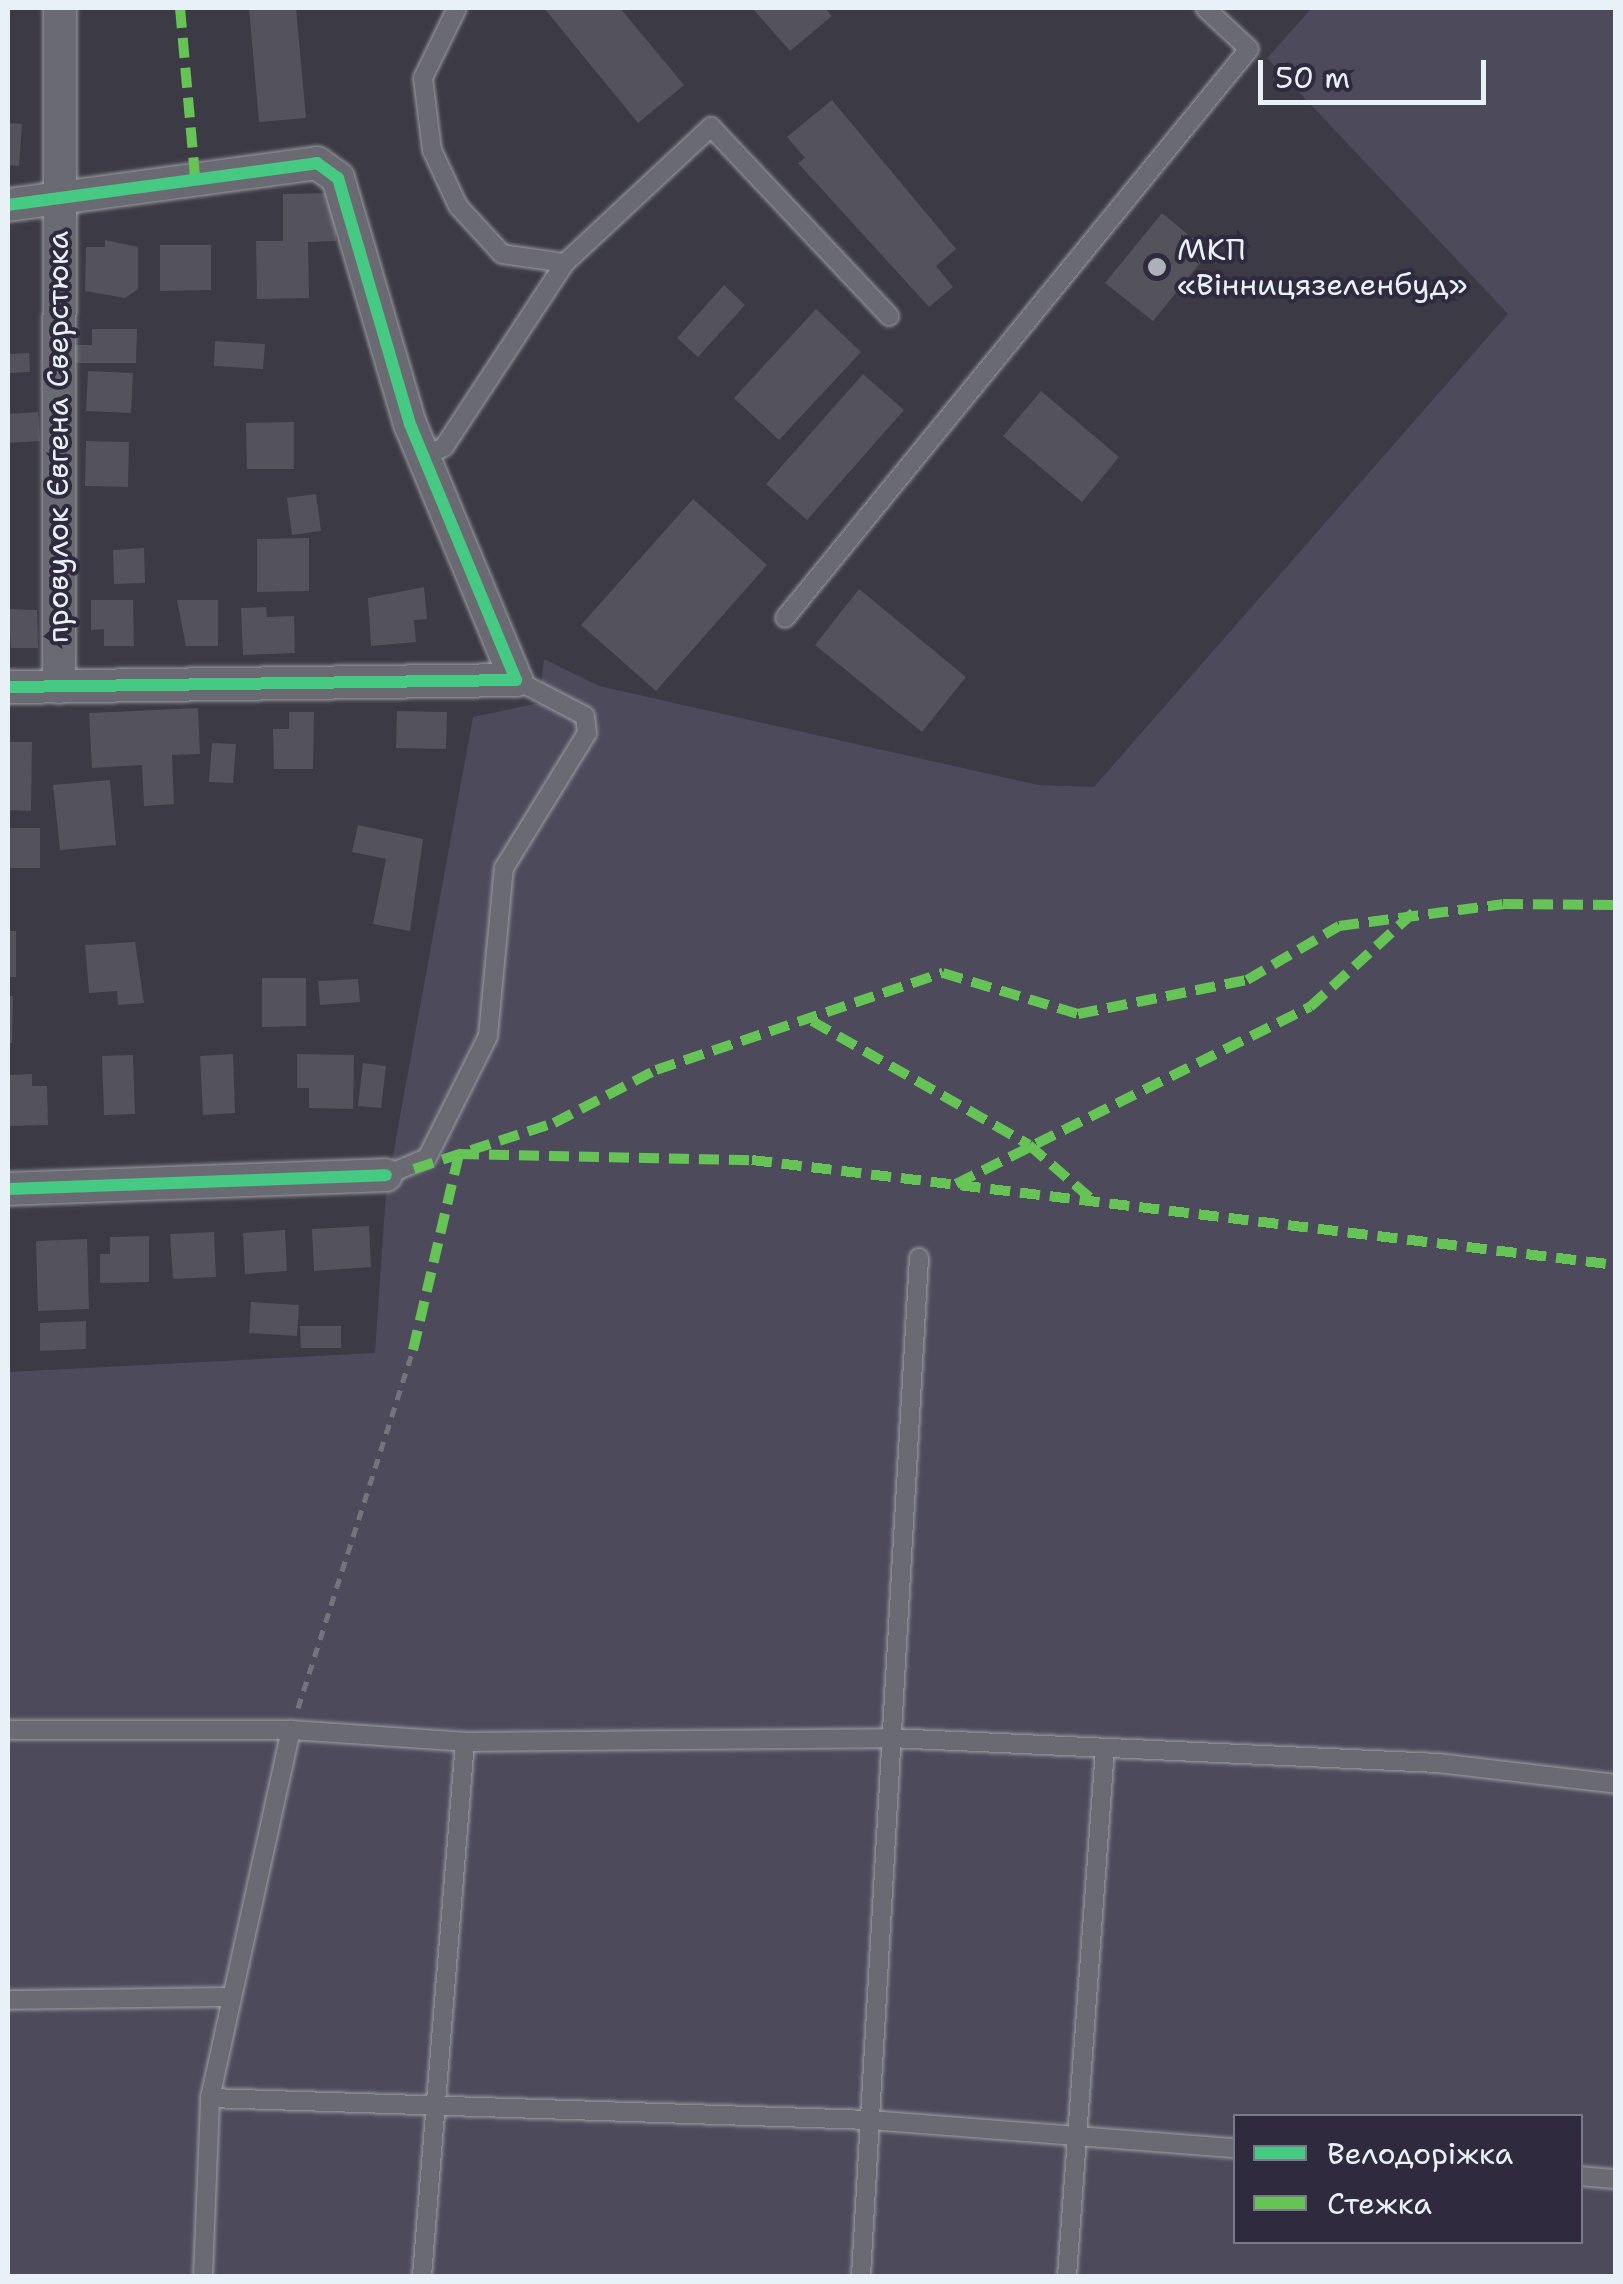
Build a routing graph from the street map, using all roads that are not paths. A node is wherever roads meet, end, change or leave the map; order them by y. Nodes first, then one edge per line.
1 (60, 8) edge
2 (457, 8) edge
3 (1205, 8) edge
4 (57, 204) junction
5 (8, 206) edge
6 (566, 263) junction
7 (889, 316) dead end
8 (422, 456) junction
9 (785, 618) dead end
10 (516, 680) junction
11 (8, 687) edge
12 (59, 687) junction
13 (386, 1175) joint
14 (8, 1188) edge
15 (919, 1258) dead end
16 (8, 1730) edge
17 (291, 1730) junction
18 (890, 1738) junction
19 (465, 1742) junction
20 (1104, 1749) junction
21 (1616, 1784) edge
22 (231, 1997) junction
23 (8, 2000) edge
24 (210, 2098) junction
25 (431, 2109) junction
26 (870, 2120) junction
27 (1082, 2135) junction
28 (1233, 2148) edge
29 (1583, 2176) edge
30 (1616, 2179) edge
31 (204, 2276) edge
32 (422, 2276) edge
33 (861, 2276) edge
34 (1066, 2276) edge

1 - 4 street, провулок Євгена Сверстюка
2 - 6 lane
3 - 9 lane
4 - 5 street
4 - 8 street
4 - 12 street, провулок Євгена Сверстюка
6 - 7 lane
6 - 8 lane
8 - 10 street
10 - 12 street
10 - 13 lane
11 - 12 street
13 - 14 street
15 - 18 lane
16 - 17 lane
17 - 19 lane
17 - 22 lane
18 - 19 lane
18 - 20 lane
18 - 26 lane
19 - 25 lane
20 - 21 lane
20 - 27 lane
22 - 23 lane
22 - 24 lane
24 - 25 lane
24 - 31 lane
25 - 26 lane
25 - 32 lane
26 - 27 lane
26 - 33 lane
27 - 28 lane
27 - 34 lane
29 - 30 lane

